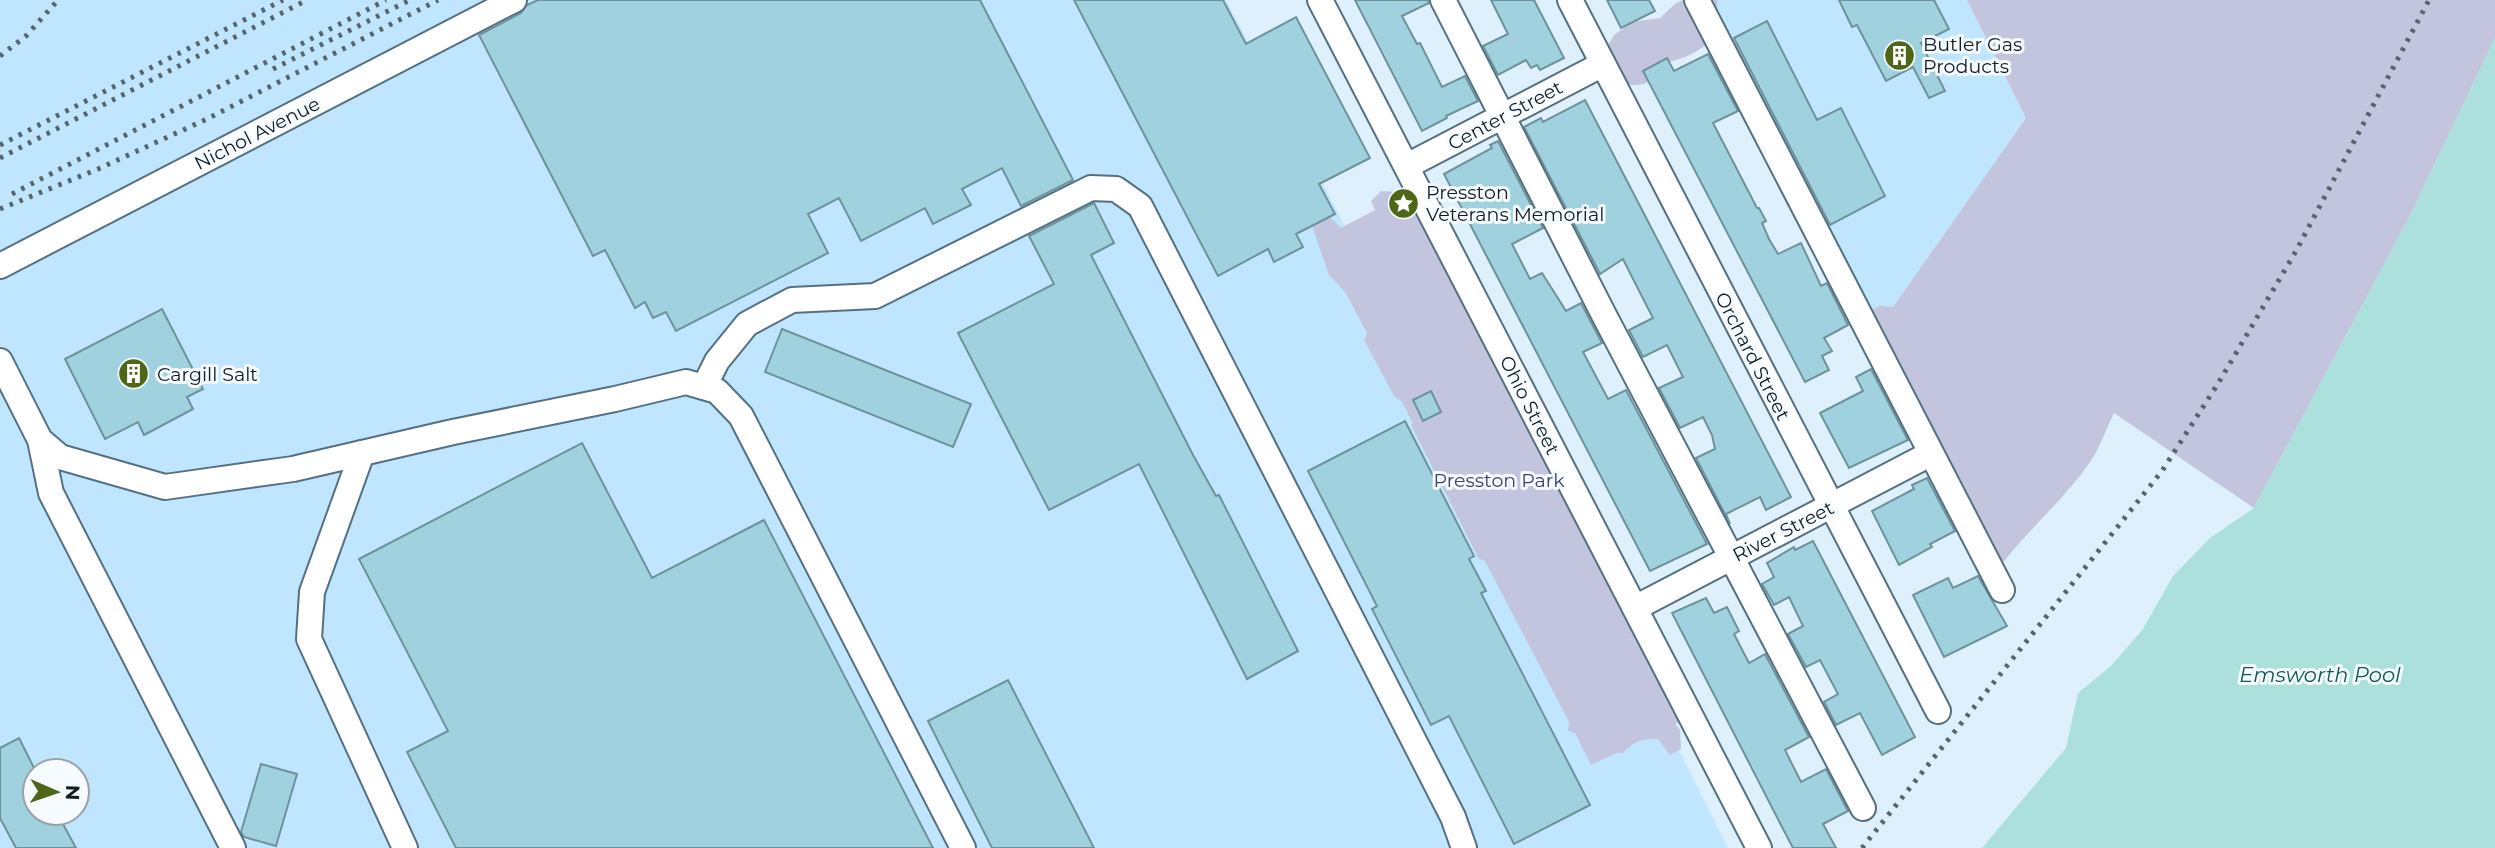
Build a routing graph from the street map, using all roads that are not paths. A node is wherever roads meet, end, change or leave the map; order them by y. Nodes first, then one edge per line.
1 (514, 0) edge
2 (1320, 0) edge
3 (1443, 0) edge
4 (1570, 0) edge
5 (1697, 0) edge
6 (1603, 64) junction
7 (1502, 117) junction
8 (1406, 166) junction
9 (0, 266) edge
10 (0, 361) edge
11 (704, 387) junction
12 (40, 440) junction
13 (362, 453) junction
14 (1930, 454) junction
15 (1831, 506) junction
16 (1731, 557) junction
17 (2002, 590) dead end
18 (1635, 608) junction
19 (1938, 711) dead end
20 (1863, 808) dead end
21 (233, 848) edge
22 (405, 848) edge
23 (963, 848) edge
24 (1464, 848) edge
25 (1759, 848) edge

1 - 9 street, Nichol Avenue
2 - 8 street, Ohio Street
3 - 7 street
4 - 6 street, Orchard Street
5 - 14 street
6 - 7 street, Center Street
6 - 15 street, Orchard Street
7 - 8 street, Center Street
7 - 16 street
8 - 18 street, Ohio Street
10 - 12 street
11 - 13 street
11 - 23 street
11 - 24 street
12 - 13 street
12 - 21 street
13 - 22 street
14 - 15 street, River Street
14 - 17 street
15 - 16 street, River Street
15 - 19 street, Orchard Street
16 - 18 street, River Street
16 - 20 street
18 - 25 street, Ohio Street

